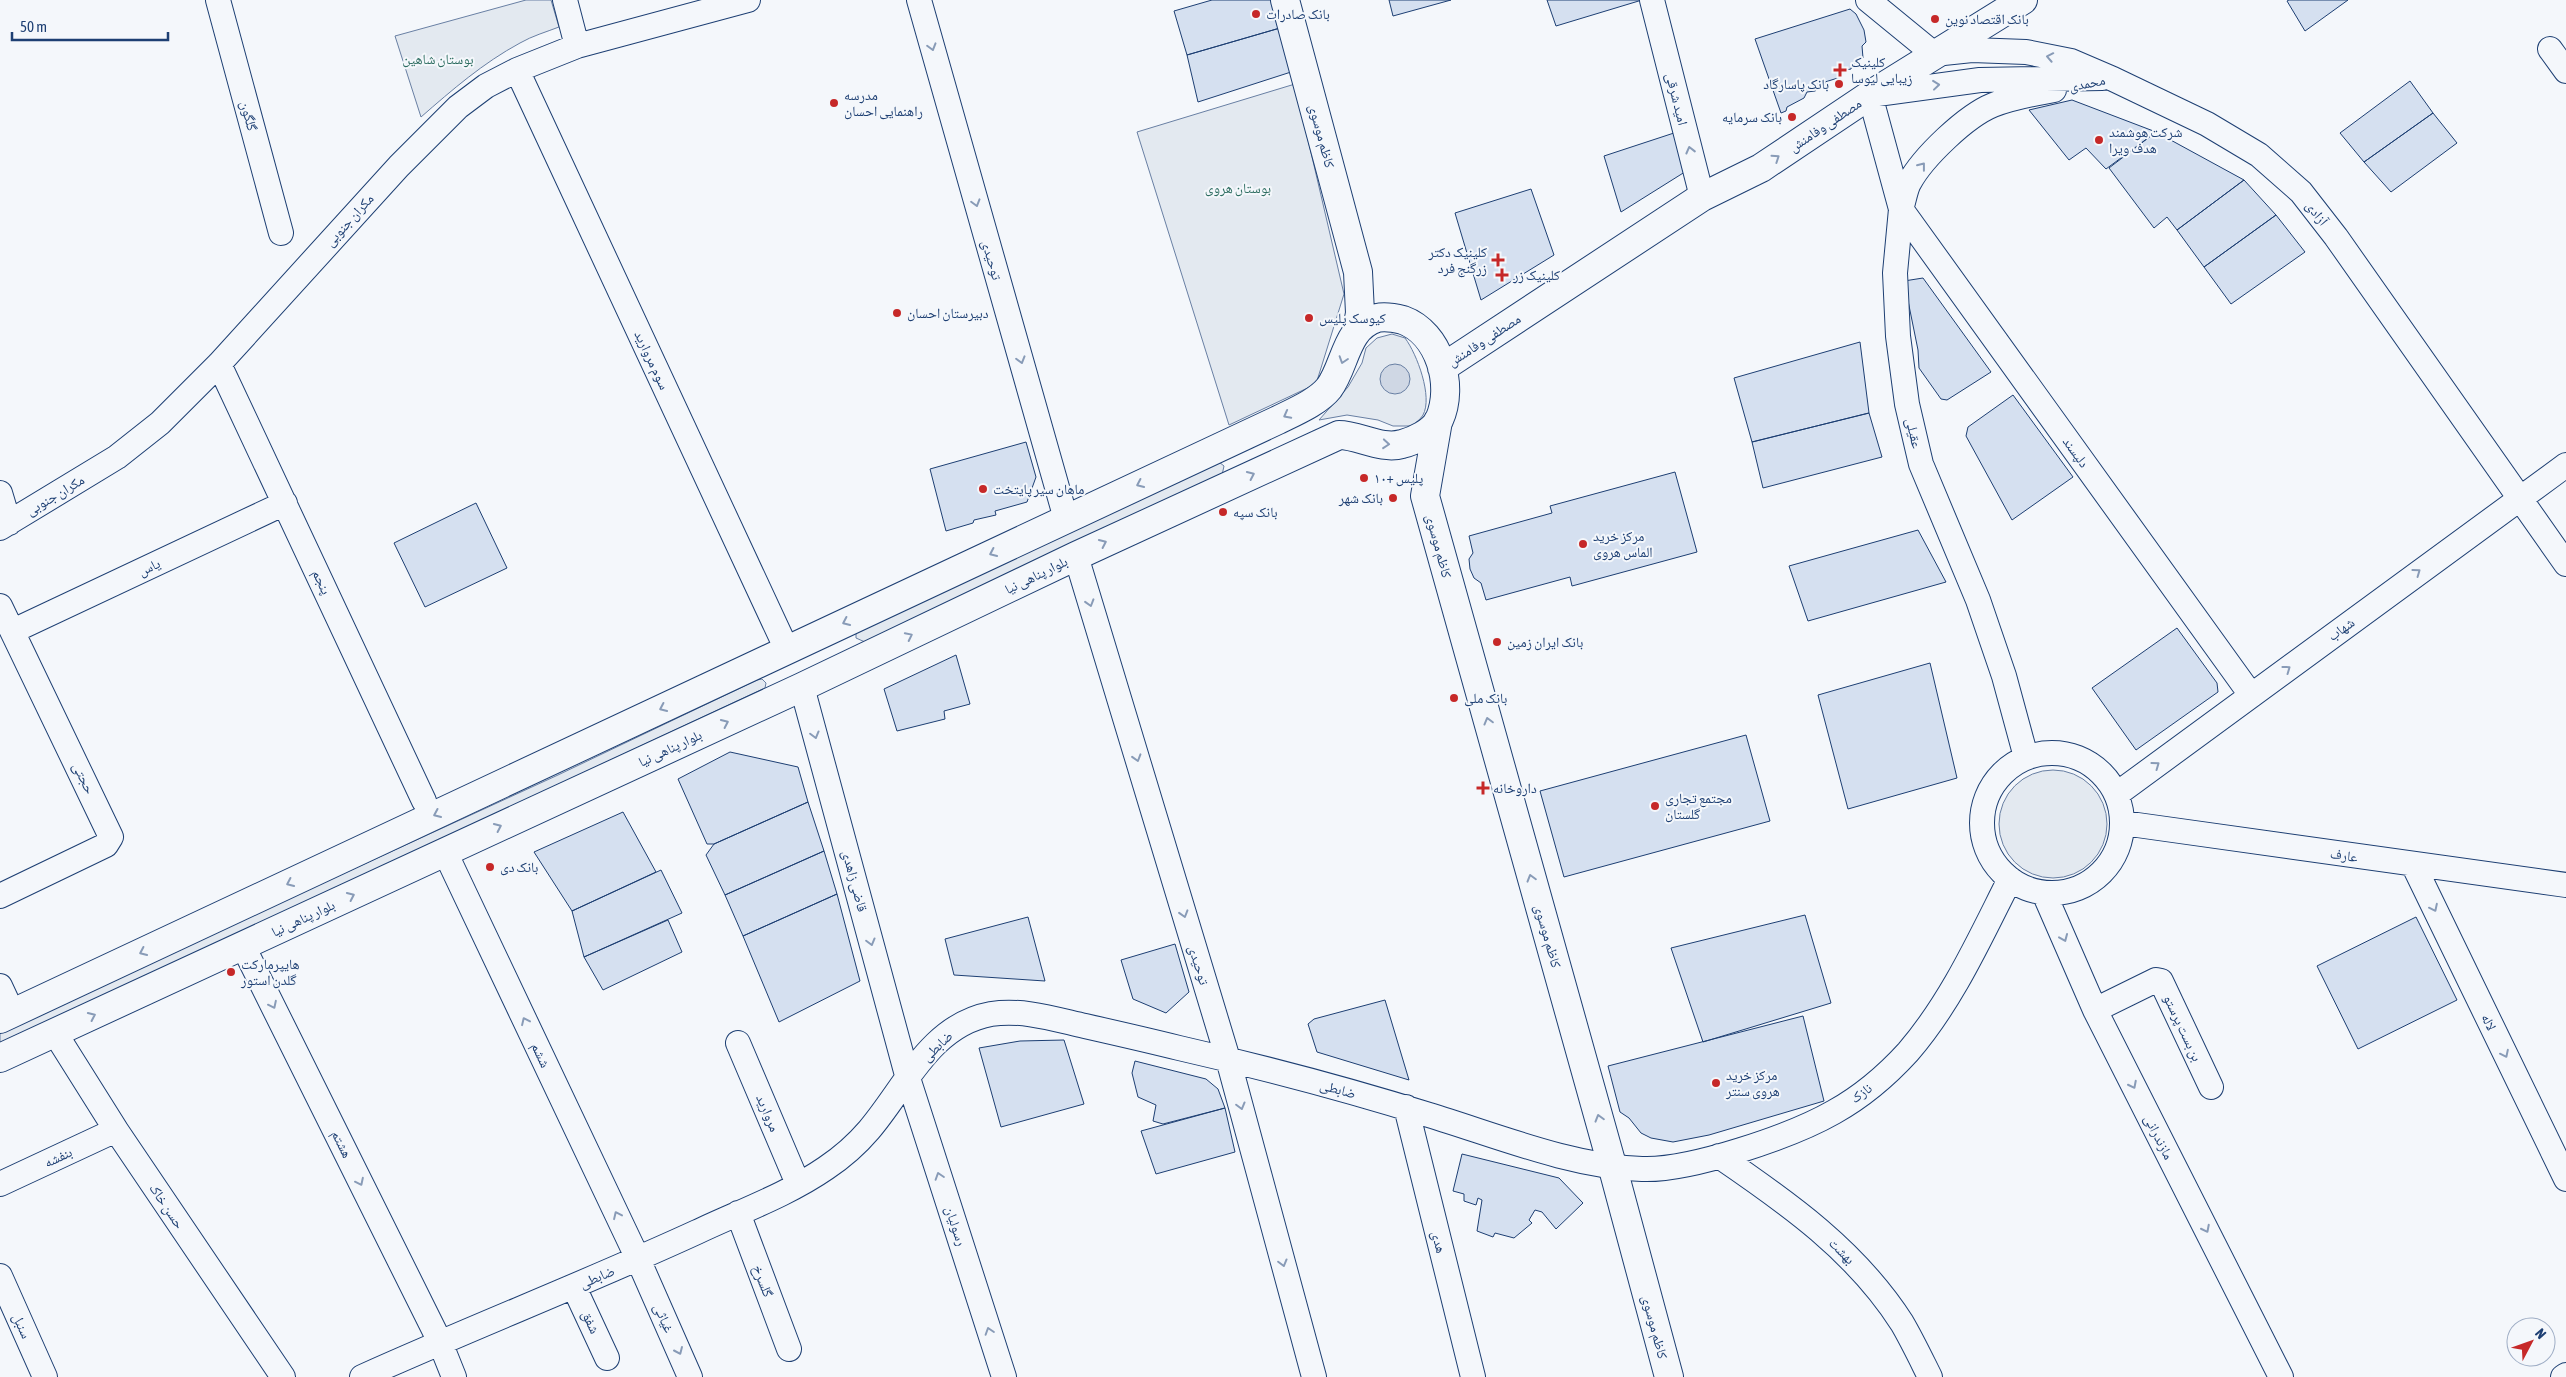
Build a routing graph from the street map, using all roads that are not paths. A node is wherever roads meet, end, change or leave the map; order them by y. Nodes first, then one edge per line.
1 (218, 0) edge
2 (565, 0) edge
3 (748, 0) edge
4 (919, 0) edge
5 (1285, 0) edge
6 (1652, 0) edge
7 (1874, 3) edge
8 (2004, 4) edge
9 (578, 46) junction
10 (1926, 48) junction
11 (2550, 49) dead end
12 (1972, 50) junction
13 (516, 70) junction
14 (2566, 71) edge
15 (2113, 78) junction
16 (1870, 94) junction
17 (1702, 197) junction
18 (1902, 209) junction
19 (281, 233) dead end
20 (1358, 272) junction
21 (1415, 325) junction
22 (1357, 330) junction
23 (219, 364) junction
24 (1442, 368) junction
25 (1438, 421) junction
26 (2566, 465) edge
27 (0, 492) edge
28 (2518, 498) junction
29 (285, 503) junction
30 (1066, 519) junction
31 (4, 525) edge
32 (1076, 556) junction
33 (2566, 564) edge
34 (0, 606) edge
35 (12, 631) junction
36 (787, 650) junction
37 (802, 688) junction
38 (2251, 695) junction
39 (2026, 757) junction
40 (2117, 794) junction
41 (424, 800) dead end
42 (2123, 823) junction
43 (445, 852) junction
44 (2413, 864) junction
45 (2010, 879) junction
46 (2566, 885) edge
47 (2044, 893) junction
48 (0, 896) edge
49 (243, 946) junction
50 (0, 986) edge
51 (2095, 1010) junction
52 (6, 1016) edge
53 (55, 1033) junction
54 (738, 1042) dead end
55 (0, 1058) edge
56 (1228, 1059) junction
57 (907, 1075) junction
58 (2210, 1087) dead end
59 (1406, 1108) junction
60 (116, 1130) junction
61 (1719, 1156) junction
62 (1612, 1165) junction
63 (2566, 1179) edge
64 (0, 1184) edge
65 (798, 1184) junction
66 (738, 1213) junction
67 (638, 1259) junction
68 (0, 1276) edge
69 (574, 1287) junction
70 (440, 1342) junction
71 (789, 1349) dead end
72 (607, 1358) dead end
73 (2566, 1375) edge
74 (45, 1377) edge
75 (283, 1377) edge
76 (362, 1377) edge
77 (454, 1377) edge
78 (690, 1377) edge
79 (1004, 1377) edge
80 (1314, 1377) edge
81 (1473, 1377) edge
82 (1669, 1377) edge
83 (1930, 1377) edge
84 (2281, 1377) edge
85 (2563, 1377) edge

1 - 19 street, گلگون
2 - 9 street
3 - 9 street, مکران جنوبی
4 -> 30 street, توحیدی
5 - 20 main road, کاظم موسوی
17 -> 6 street, امید شرقی
7 - 10 street
8 - 10 main road, مصطفی وفامنش
8 - 12 street
9 - 13 street, مکران جنوبی
10 - 12 street, آزادی
10 - 16 main road, مصطفی وفامنش
10 - 17 main road, مصطفی وفامنش
11 - 14 street
15 -> 12 street, آزادی
13 - 23 street, مکران جنوبی
13 - 36 street, سوم مروارید
16 -> 15 street, محمدی
18 -> 15 street, محمدی
15 - 28 street, آزادی
17 -> 16 main road, مصطفی وفامنش
16 - 18 street, عقیلی
17 - 24 main road, مصطفی وفامنش
18 - 38 street, دلپسند
18 - 39 street, عقیلی
20 - 21 main road
20 - 22 main road, کاظم موسوی
21 - 22 main road
21 - 24 main road
22 -> 30 main road
23 - 29 street, پنجم
23 - 31 street, مکران جنوبی
24 - 25 main road
32 -> 25 main road, بلوار پناهی نیا
62 -> 25 main road, کاظم موسوی
26 - 28 street, شهاب
27 - 31 street
28 - 33 street, آزادی
38 -> 28 street, شهاب
29 - 35 street, یاس
29 - 41 street, پنجم
30 -> 36 main road
37 -> 32 main road, بلوار پناهی نیا
32 -> 56 street, توحیدی
34 - 35 street, حجتی
35 - 48 street, حجتی
36 - 37 main road
36 -> 52 main road
43 -> 37 main road, بلوار پناهی نیا
37 -> 57 street, قاضی زاهدی
40 -> 38 street, شهاب
39 - 40 street
39 - 45 street
40 - 42 street
42 - 44 street, عارف
42 - 47 street
49 -> 43 main road, بلوار پناهی نیا
67 -> 43 street, ششم
44 - 46 street, عارف
44 -> 63 street, لاله
45 - 47 street
45 - 61 street, نازک
47 -> 51 street, مازندرانی
53 -> 49 main road, بلوار پناهی نیا
49 -> 70 street, هشتم
50 - 52 street
51 - 58 street, بن بست پرستو
51 -> 84 street, مازندرانی
53 - 55 main road, بلوار پناهی نیا
53 - 60 street, حسن خاک
54 - 65 street, مروارید
56 - 57 street, ضابطی
56 - 59 street, ضابطی
56 -> 80 street, توحیدی
57 - 65 street, ضابطی
79 -> 57 street, رسولیان
59 - 62 street, ضابطی
59 - 81 street, هدی
60 - 64 street, بنفشه
60 - 75 street, حسن خاک
61 - 62 street, نازک
61 - 83 street, بهشت
62 - 82 main road, کاظم موسوی
65 - 66 street, ضابطی
66 - 67 street, ضابطی
66 - 71 street, گلسرخ
67 - 69 street, ضابطی
67 -> 78 street, غیاثی
68 - 74 street, سنبل
69 - 70 street, ضابطی
69 - 72 street, شفق
70 - 76 street, ضابطی
70 - 77 street, هشتم
73 - 85 street

